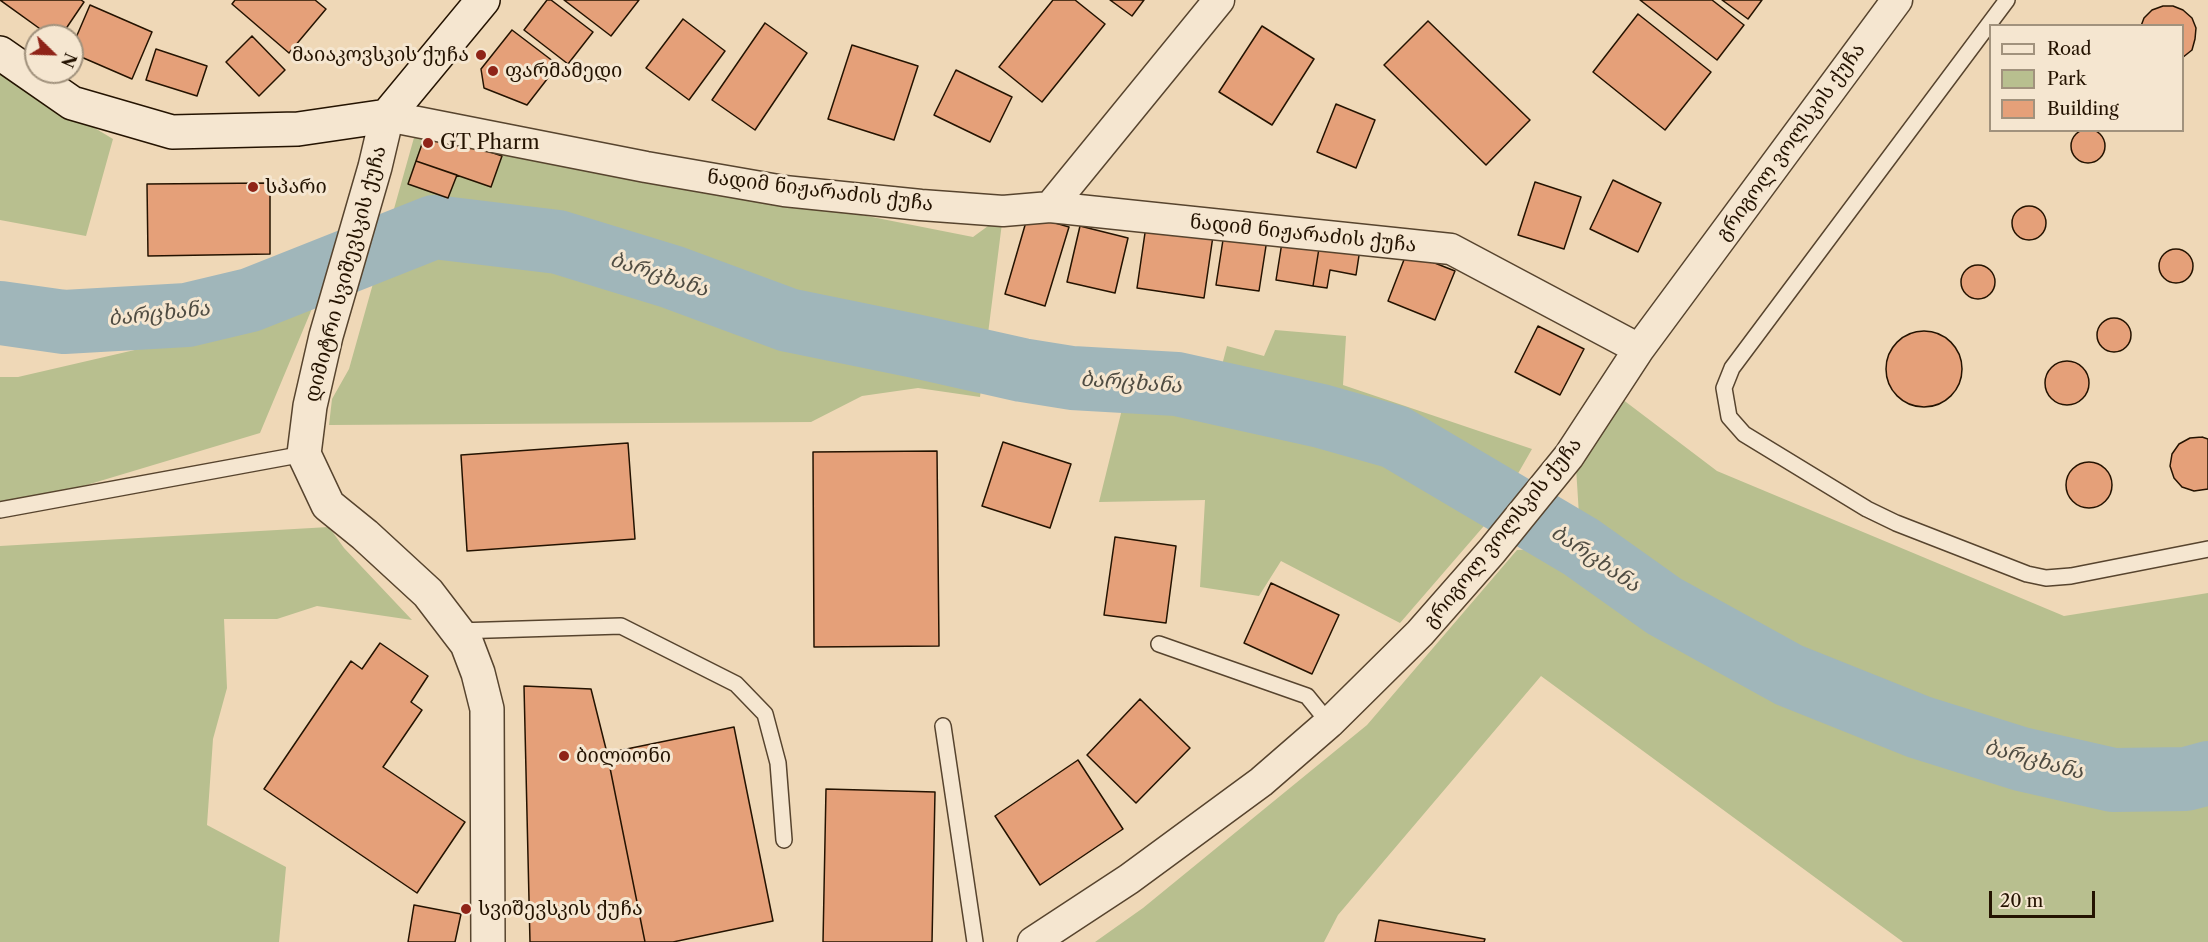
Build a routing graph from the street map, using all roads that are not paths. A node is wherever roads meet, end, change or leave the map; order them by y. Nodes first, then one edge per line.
1 (483, 0) edge
2 (1219, 0) edge
3 (2007, 0) edge
4 (1887, 3) edge
5 (1989, 24) edge
6 (1989, 24) edge
7 (0, 53) edge
8 (387, 116) junction
9 (1050, 207) junction
10 (1639, 349) junction
11 (304, 454) junction
12 (0, 510) edge
13 (2208, 549) edge
14 (457, 632) junction
15 (1159, 644) dead end
16 (1329, 723) junction
17 (943, 726) dead end
18 (784, 840) dead end
19 (488, 942) edge
20 (975, 942) edge
21 (1033, 942) edge

1 - 8 street
2 - 9 street
3 - 5 lane
4 - 10 street, გრიგოლ ვოლსკის ქუჩა
6 - 13 lane
7 - 8 street, ნადიმ ნიჟარაძის ქუჩა
8 - 9 street, ნადიმ ნიჟარაძის ქუჩა
8 - 11 street, დიმიტრი სვიშევსკის ქუჩა
9 - 10 street, ნადიმ ნიჟარაძის ქუჩა
10 - 16 street, გრიგოლ ვოლსკის ქუჩა
11 - 12 lane
11 - 14 street
14 - 18 lane
14 - 19 street
15 - 16 lane
16 - 21 street, გრიგოლ ვოლსკის ქუჩა
17 - 20 lane

